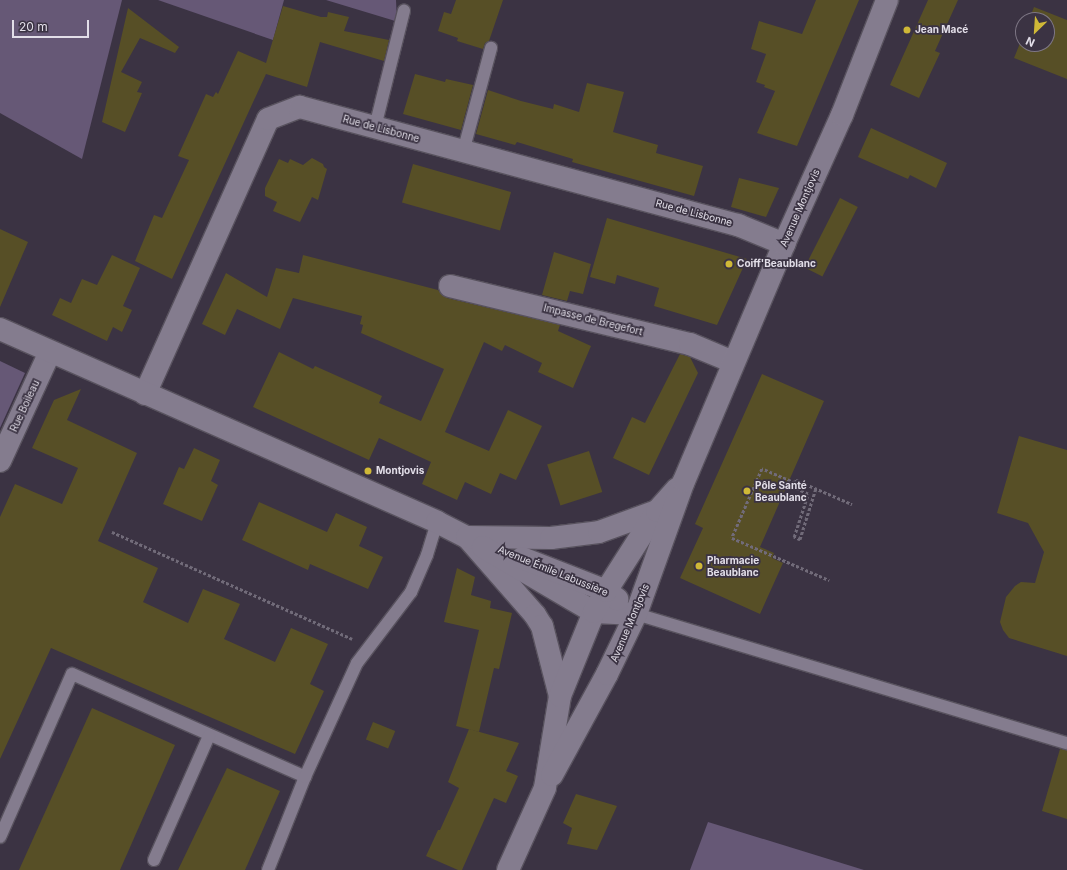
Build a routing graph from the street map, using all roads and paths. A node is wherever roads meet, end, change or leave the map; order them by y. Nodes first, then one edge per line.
1 (887, 0) edge
2 (404, 11) dead end
3 (491, 48) dead end
4 (375, 128) junction
5 (463, 152) junction
6 (784, 244) junction
7 (450, 286) dead end
8 (0, 329) edge
9 (50, 352) junction
10 (734, 362) junction
11 (145, 394) junction
12 (0, 461) edge
13 (764, 464) dead end
14 (762, 468) junction
15 (684, 481) junction
16 (795, 483) junction
17 (816, 489) junction
18 (852, 504) dead end
19 (657, 511) junction
20 (437, 522) junction
21 (112, 532) dead end
22 (467, 537) junction
23 (828, 580) dead end
24 (606, 591) junction
25 (594, 612) junction
26 (636, 614) junction
27 (371, 647) junction
28 (560, 696) junction
29 (209, 736) junction
30 (1067, 743) edge
31 (305, 777) junction
32 (545, 788) junction
33 (0, 837) edge
34 (154, 860) dead end
35 (513, 867) edge
36 (268, 870) edge

1 - 6 street, Avenue Montjovis
2 - 4 lane
3 - 5 lane
4 - 5 street, Rue de Lisbonne
4 - 11 street, Rue de Lisbonne
5 - 6 street, Rue de Lisbonne
6 - 10 street, Avenue Montjovis
7 - 10 street, Impasse de Bregefort
8 - 9 street
9 - 11 street
9 - 12 street, Rue Boileau
10 - 15 street, Avenue Montjovis
11 - 20 street
13 - 14 path
14 - 16 path
14 - 23 path
15 - 19 street, Avenue Montjovis
15 - 26 street, Avenue Montjovis
16 - 17 path
16 - 17 path
17 - 18 path
19 - 22 street
19 - 24 street, Avenue Montjovis
20 - 22 street
20 - 27 lane
21 - 27 path
22 - 24 street, Avenue Émile Labussière
22 - 25 street, Avenue Émile Labussière
22 - 28 street
24 - 25 street, Avenue Montjovis
24 - 26 street, Avenue Émile Labussière
25 - 26 street, Avenue Émile Labussière
25 - 28 street, Avenue Montjovis
26 - 30 lane
26 - 32 street, Avenue Montjovis
27 - 31 lane
28 - 32 street
29 - 31 lane
29 - 33 lane
29 - 34 lane
31 - 36 lane
32 - 35 street

